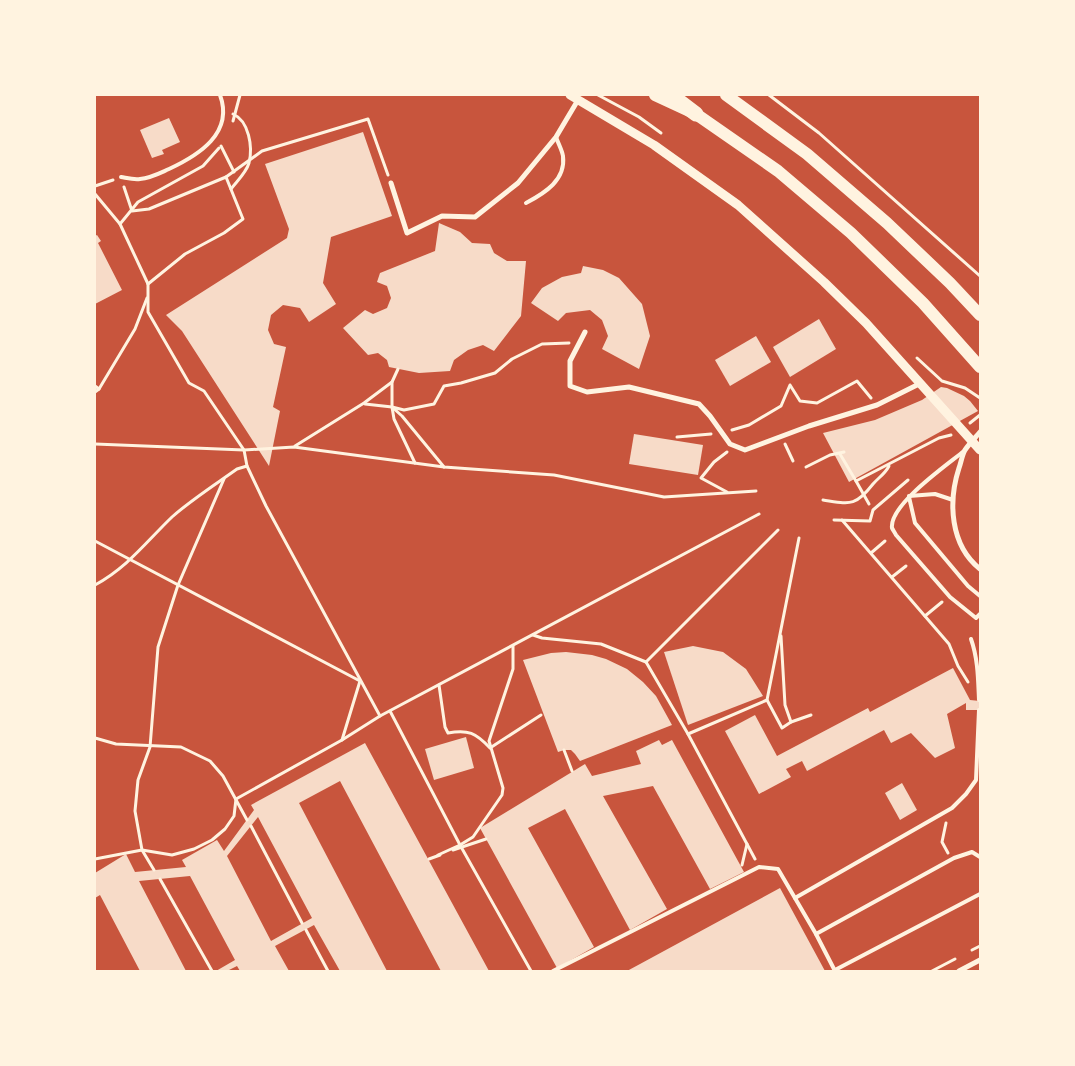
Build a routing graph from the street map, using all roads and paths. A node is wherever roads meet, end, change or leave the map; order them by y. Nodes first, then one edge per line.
1 (220, 95) edge
2 (570, 95) edge
3 (655, 95) edge
4 (671, 95) edge
5 (726, 95) edge
6 (769, 95) edge
7 (578, 100) junction
8 (224, 110) junction
9 (696, 114) junction
10 (556, 137) junction
11 (221, 146) dead end
12 (249, 161) junction
13 (234, 172) junction
14 (121, 177) junction
15 (226, 177) junction
16 (391, 183) joint
17 (95, 186) edge
18 (231, 189) junction
19 (96, 195) edge
20 (95, 202) edge
21 (526, 203) dead end
22 (132, 211) junction
23 (120, 224) junction
24 (980, 276) edge
25 (148, 284) junction
26 (148, 295) junction
27 (980, 315) edge
28 (585, 332) dead end
29 (579, 343) junction
30 (980, 367) edge
31 (398, 369) dead end
32 (392, 382) junction
33 (920, 383) junction
34 (95, 386) edge
35 (99, 389) junction
36 (95, 392) edge
37 (364, 403) junction
38 (877, 405) junction
39 (392, 407) junction
40 (980, 414) edge
41 (965, 427) dead end
42 (980, 432) edge
43 (722, 433) junction
44 (957, 434) dead end
45 (677, 437) dead end
46 (781, 437) junction
47 (95, 444) edge
48 (735, 446) junction
49 (294, 447) junction
50 (244, 450) junction
51 (980, 450) edge
52 (964, 451) junction
53 (793, 461) dead end
54 (415, 463) junction
55 (890, 465) junction
56 (247, 466) junction
57 (444, 467) junction
58 (806, 467) dead end
59 (224, 479) junction
60 (908, 480) dead end
61 (856, 481) junction
62 (756, 491) dead end
63 (727, 493) junction
64 (864, 495) junction
65 (909, 496) junction
66 (823, 500) dead end
67 (952, 500) junction
68 (869, 504) dead end
69 (759, 514) dead end
70 (834, 520) dead end
71 (842, 520) junction
72 (778, 530) dead end
73 (799, 538) dead end
74 (95, 541) edge
75 (885, 541) dead end
76 (871, 552) junction
77 (130, 560) junction
78 (906, 566) dead end
79 (980, 569) edge
80 (892, 577) junction
81 (95, 585) edge
82 (178, 585) junction
83 (980, 596) edge
84 (938, 605) dead end
85 (980, 614) edge
86 (926, 616) junction
87 (780, 630) junction
88 (533, 635) junction
89 (971, 639) dead end
90 (513, 646) junction
91 (646, 662) junction
92 (360, 681) junction
93 (969, 682) dead end
94 (438, 685) junction
95 (767, 700) junction
96 (979, 700) edge
97 (979, 710) edge
98 (390, 711) junction
99 (542, 715) dead end
100 (811, 715) dead end
101 (380, 716) junction
102 (791, 722) junction
103 (688, 734) junction
104 (95, 738) edge
105 (342, 740) junction
106 (150, 747) junction
107 (490, 748) junction
108 (564, 750) dead end
109 (572, 771) dead end
110 (236, 799) junction
111 (948, 811) junction
112 (247, 820) dead end
113 (250, 826) dead end
114 (486, 839) dead end
115 (747, 844) junction
116 (460, 845) junction
117 (142, 850) junction
118 (438, 855) dead end
119 (980, 857) edge
120 (95, 859) edge
121 (429, 859) dead end
122 (952, 859) junction
123 (759, 866) junction
124 (154, 870) dead end
125 (740, 876) junction
126 (160, 879) dead end
127 (980, 894) edge
128 (794, 898) junction
129 (302, 923) dead end
130 (306, 930) dead end
131 (816, 934) junction
132 (980, 960) edge
133 (835, 970) edge
134 (212, 971) edge
135 (328, 971) edge
136 (531, 971) edge
137 (552, 971) edge
138 (958, 971) edge

1 - 8 lane
2 - 7 street
3 - 9 main road
4 - 9 highway
5 - 27 main road
6 - 24 path
7 - 10 street
7 - 33 street
8 - 12 path
8 - 14 lane
9 - 30 main road
10 - 16 street
10 - 21 lane
11 - 13 path
12 - 13 path
12 - 16 path
12 - 18 path
13 - 15 path
14 - 17 path
14 - 22 path
15 - 18 path
15 - 22 path
18 - 25 path
19 - 20 path
19 - 23 path
22 - 23 path
23 - 25 path
25 - 26 path
26 - 35 path
26 - 50 path
28 - 29 street
29 - 39 path
29 - 43 street
31 - 32 path
32 - 37 path
32 - 39 path
33 - 38 street
33 - 51 street
34 - 35 path
35 - 36 path
37 - 39 path
37 - 49 path
38 - 43 path
38 - 46 street
39 - 54 path
39 - 57 path
40 - 41 path
42 - 52 street
43 - 45 path
43 - 48 street
44 - 55 path
46 - 48 street
46 - 53 path
47 - 50 path
48 - 63 path
49 - 50 path
49 - 54 path
50 - 56 path
52 - 65 lane
52 - 67 street
54 - 57 path
55 - 61 path
55 - 64 path
56 - 59 path
56 - 92 path
57 - 63 path
58 - 61 path
59 - 77 path
59 - 82 path
60 - 71 path
61 - 64 path
62 - 63 path
64 - 66 path
64 - 68 path
65 - 67 lane
65 - 83 lane
65 - 85 lane
67 - 79 street
69 - 88 path
70 - 71 path
71 - 76 path
72 - 91 path
73 - 87 path
74 - 77 path
75 - 76 path
76 - 80 path
77 - 81 path
77 - 82 path
78 - 80 path
80 - 86 path
82 - 92 path
82 - 106 path
84 - 86 path
86 - 93 path
87 - 95 path
87 - 102 path
88 - 90 path
88 - 91 path
89 - 96 lane
90 - 94 path
90 - 107 path
91 - 103 path
92 - 101 path
92 - 105 path
94 - 98 path
94 - 107 path
95 - 102 path
95 - 103 path
97 - 111 lane
98 - 101 path
98 - 116 path
99 - 107 path
100 - 102 path
101 - 105 path
103 - 115 path
104 - 106 path
105 - 110 path
106 - 110 path
106 - 117 path
107 - 116 path
108 - 109 path
110 - 112 path
110 - 117 path
111 - 122 path
111 - 128 lane
113 - 129 path
114 - 121 path
115 - 123 path
115 - 125 path
116 - 118 path
116 - 136 path
117 - 120 path
117 - 124 path
119 - 122 lane
122 - 131 lane
123 - 125 lane
123 - 128 lane
125 - 137 lane
126 - 134 path
127 - 133 lane
128 - 131 lane
130 - 135 path
131 - 133 lane
132 - 138 street

